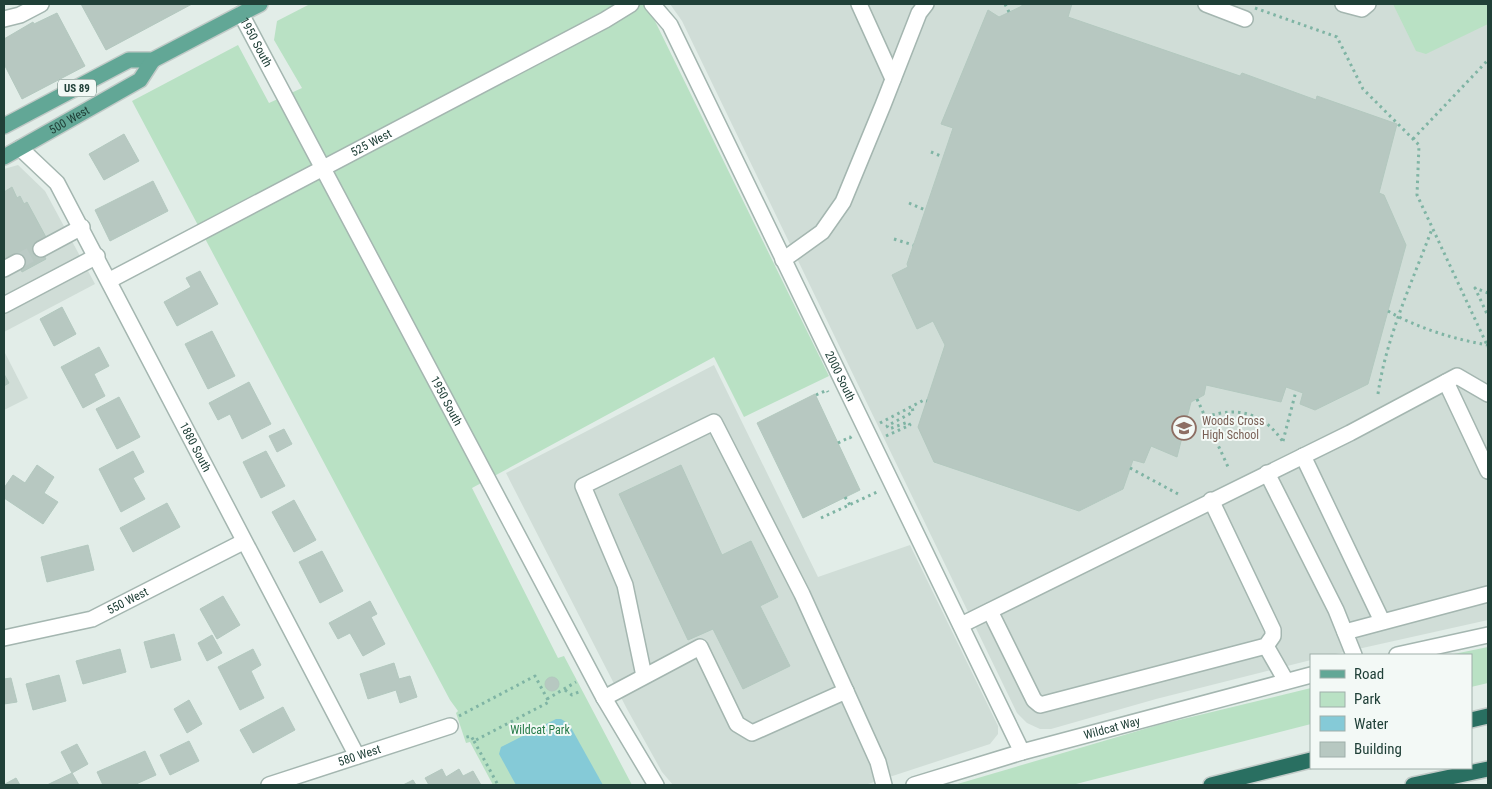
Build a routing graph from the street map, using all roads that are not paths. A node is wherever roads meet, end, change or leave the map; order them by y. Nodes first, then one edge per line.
1 (41, 4) edge
2 (260, 4) edge
3 (631, 4) edge
4 (652, 4) edge
5 (859, 4) edge
6 (926, 4) edge
7 (1206, 4) edge
8 (1343, 4) edge
9 (1368, 4) edge
10 (1249, 13) road end
11 (241, 14) junction
12 (4, 19) edge
13 (153, 60) junction
14 (893, 79) junction
15 (4, 126) edge
16 (20, 148) junction
17 (4, 156) edge
18 (324, 169) junction
19 (82, 227) junction
20 (41, 249) tunnel mouth
21 (97, 256) junction
22 (783, 260) junction
23 (110, 280) junction
24 (4, 305) edge
25 (1446, 382) junction
26 (1488, 394) edge
27 (1303, 456) junction
28 (1488, 471) edge
29 (1268, 473) junction
30 (1211, 500) junction
31 (244, 542) junction
32 (1488, 594) edge
33 (990, 611) junction
34 (1382, 621) junction
35 (961, 625) junction
36 (1345, 632) junction
37 (1488, 635) edge
38 (4, 638) edge
39 (1266, 646) junction
40 (1354, 654) edge
41 (1402, 654) edge
42 (1310, 675) edge
43 (644, 676) junction
44 (1286, 681) junction
45 (846, 691) junction
46 (604, 698) junction
47 (1488, 716) edge
48 (1472, 720) edge
49 (453, 722) road end
50 (1022, 752) junction
51 (357, 756) junction
52 (1310, 760) edge
53 (1488, 768) edge
54 (269, 785) edge
55 (656, 785) edge
56 (884, 785) edge
57 (914, 785) edge
58 (1211, 785) edge
59 (1413, 785) edge

1 - 12 street
2 - 11 main road, 500 West / US 89
3 - 18 street, 525 West
4 - 22 street, 2000 South
5 - 14 street
6 - 14 street
7 - 10 street
8 - 9 street
11 - 13 main road, 500 West / US 89
11 - 18 street, 1950 South
13 - 15 main road, 500 West / US 89
13 - 16 main road, 500 West / US 89
14 - 22 street
16 - 17 main road, 500 West / US 89
16 - 19 street, 1880 South
18 - 23 street, 525 West
18 - 46 street, 1950 South
19 - 20 street
19 - 21 street, 1880 South
21 - 23 street, 1880 South
21 - 24 street
22 - 35 street, 2000 South
23 - 31 street, 1880 South
25 - 26 street
25 - 27 street
25 - 28 street
27 - 29 street
27 - 34 street
29 - 30 street
29 - 36 street
30 - 33 street
30 - 39 street
31 - 38 street, 550 West
31 - 51 street, 1880 South
32 - 34 street
33 - 35 street
33 - 39 street
34 - 36 street
35 - 50 street, 2000 South
36 - 40 street
37 - 41 street
39 - 44 street
42 - 44 street, Wildcat Way
43 - 45 street
43 - 45 street
43 - 46 street
44 - 50 street, Wildcat Way
45 - 56 street
46 - 55 street, 1950 South
47 - 48 highway
49 - 51 street, 580 West
50 - 57 street, Wildcat Way
51 - 54 street, 580 West
52 - 58 highway
53 - 59 highway

